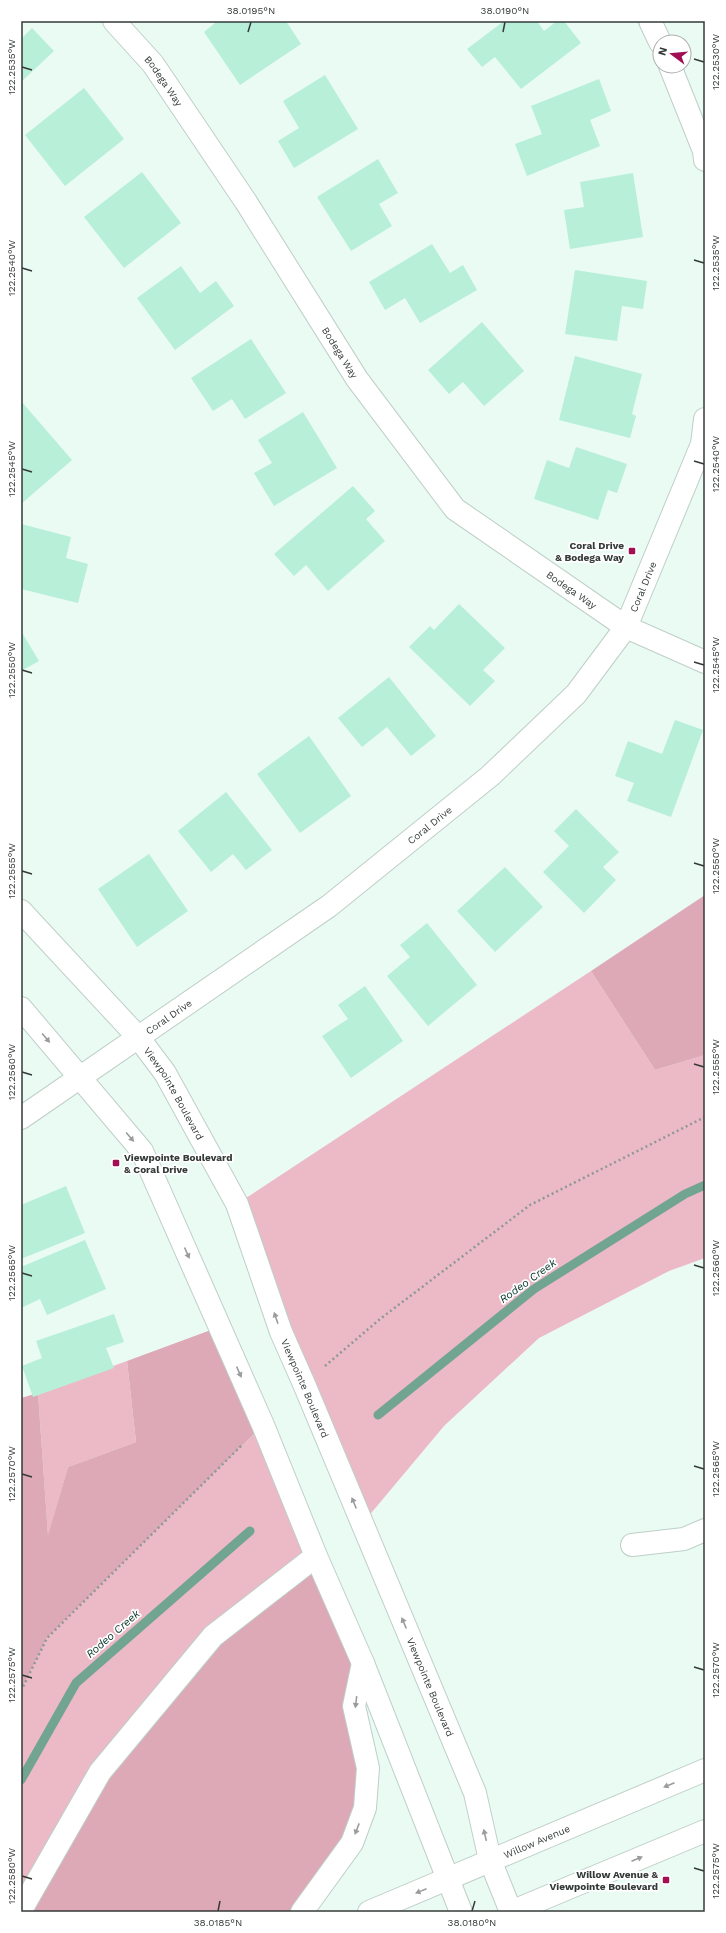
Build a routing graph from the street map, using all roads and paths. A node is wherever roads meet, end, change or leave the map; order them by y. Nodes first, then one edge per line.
1 (114, 21) edge
2 (650, 21) edge
3 (656, 34) edge
4 (673, 74) edge
5 (705, 160) edge
6 (705, 419) edge
7 (626, 627) junction
8 (705, 662) edge
9 (21, 911) edge
10 (21, 1008) edge
11 (138, 1037) junction
12 (80, 1077) junction
13 (705, 1117) edge
14 (21, 1118) edge
15 (304, 1384) junction
16 (263, 1425) junction
17 (705, 1530) edge
18 (632, 1545) dead end
19 (316, 1556) junction
20 (363, 1664) junction
21 (21, 1691) edge
22 (705, 1770) edge
23 (705, 1831) edge
24 (490, 1860) junction
25 (449, 1879) junction
26 (21, 1910) edge
27 (302, 1912) edge
28 (369, 1912) edge
29 (461, 1912) edge
30 (511, 1912) edge

1 - 7 street, Bodega Way
2 - 3 street
4 - 5 street
6 - 7 street, Coral Drive
7 - 8 street, Bodega Way
7 - 11 street, Coral Drive
9 - 11 street, Viewpointe Boulevard
10 -> 12 street
11 - 12 street, Coral Drive
15 -> 11 street, Viewpointe Boulevard
12 - 14 street, Coral Drive
12 -> 16 street
13 - 15 path
24 -> 15 street, Viewpointe Boulevard
16 - 19 street
16 - 21 path
17 - 18 street
19 - 20 street
19 - 26 street
20 - 25 street
20 -> 27 street
22 -> 24 street, Willow Avenue
30 -> 23 street
24 - 25 street, Willow Avenue
24 - 30 street, Viewpointe Boulevard
25 -> 28 street, Willow Avenue
25 - 29 street

